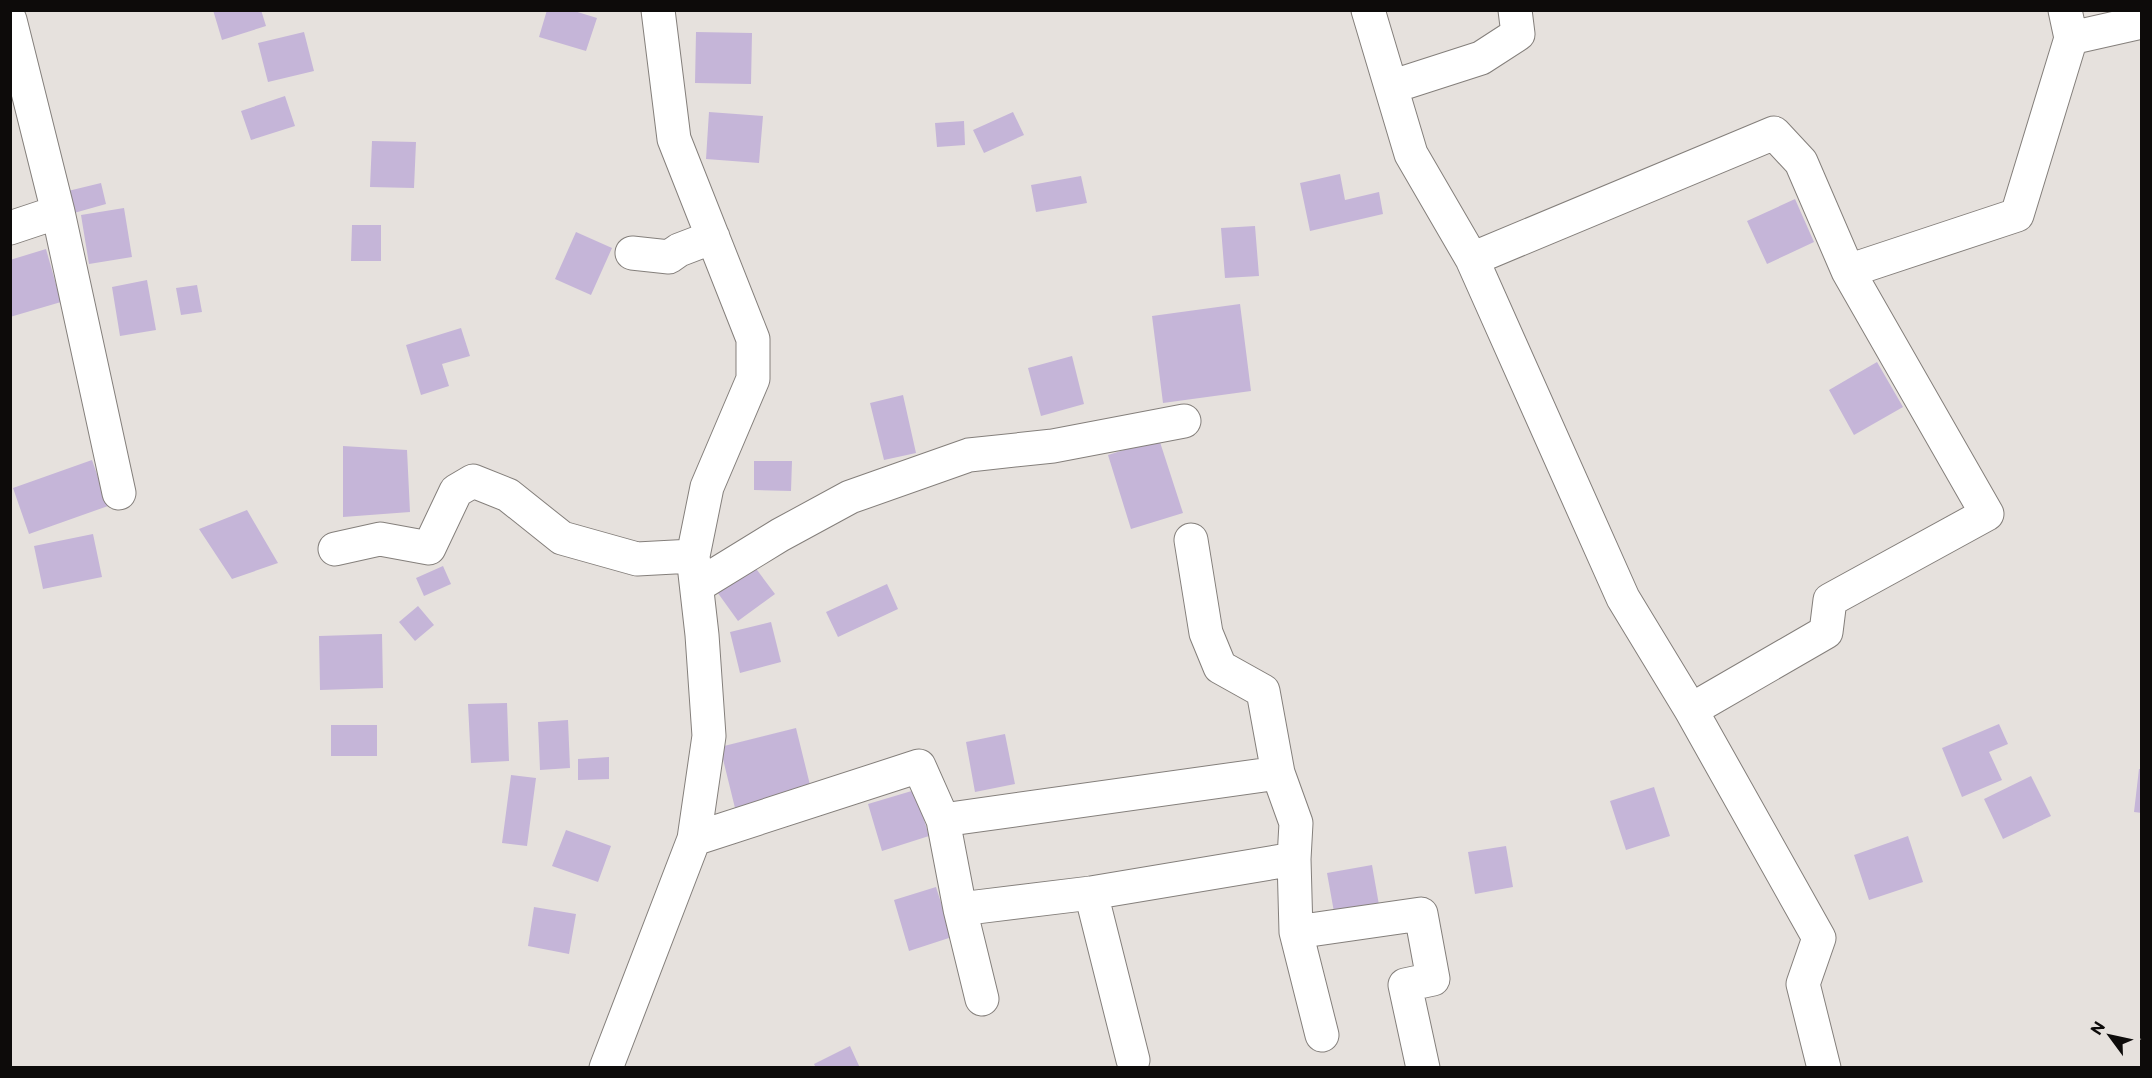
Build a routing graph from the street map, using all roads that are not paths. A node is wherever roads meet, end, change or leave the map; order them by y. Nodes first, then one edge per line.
1 (658, 10) edge
2 (1368, 10) edge
3 (1515, 10) edge
4 (10, 20) edge
5 (2142, 22) edge
6 (2068, 24) edge
7 (1391, 87) junction
8 (58, 212) junction
9 (10, 228) edge
10 (713, 237) junction
11 (632, 253) dead end
12 (1472, 259) junction
13 (1848, 271) junction
14 (1184, 421) dead end
15 (119, 493) dead end
16 (1191, 540) dead end
17 (335, 549) dead end
18 (695, 571) junction
19 (1691, 710) junction
20 (1278, 773) junction
21 (943, 820) junction
22 (694, 839) junction
23 (1294, 858) junction
24 (1091, 893) junction
25 (960, 909) junction
26 (1296, 932) junction
27 (982, 999) dead end
28 (1322, 1035) dead end
29 (1133, 1060) dead end
30 (606, 1068) edge
31 (1423, 1068) edge
32 (1824, 1068) edge

1 - 10 street
2 - 7 street
3 - 7 street
4 - 8 street
5 - 6 street
6 - 13 street
7 - 12 street
8 - 9 street
8 - 15 street
10 - 11 street
10 - 18 street
12 - 13 street
12 - 19 street
13 - 19 street
14 - 18 street
16 - 20 street
17 - 18 street
18 - 22 street
19 - 32 street
20 - 21 street
20 - 23 street
21 - 22 street
21 - 25 street
22 - 30 street
23 - 24 street
23 - 26 street
24 - 25 street
24 - 29 street
25 - 27 street
26 - 28 street
26 - 31 street

